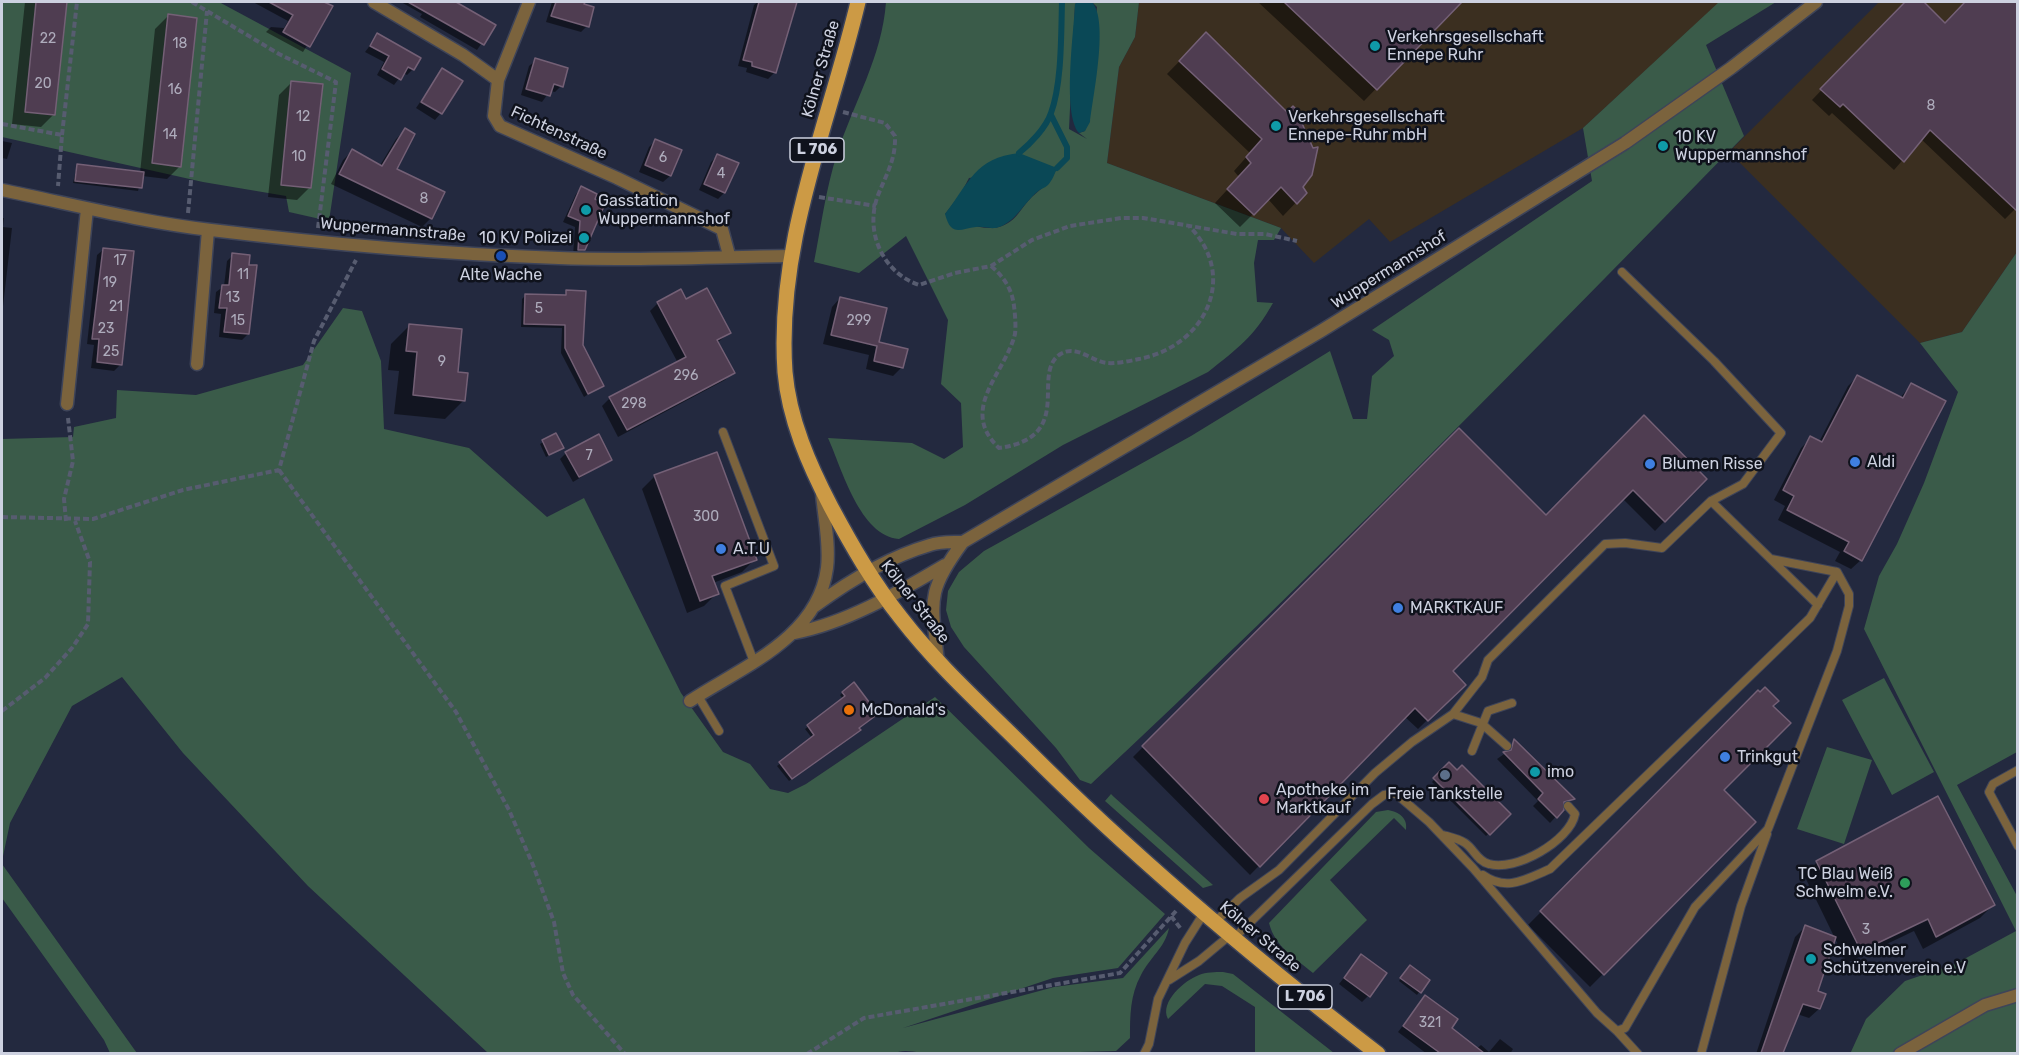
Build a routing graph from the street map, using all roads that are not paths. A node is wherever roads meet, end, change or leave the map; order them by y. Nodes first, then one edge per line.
1 (374, 2) edge
2 (529, 2) edge
3 (858, 2) edge
4 (1816, 2) edge
5 (498, 80) junction
6 (2, 190) edge
7 (87, 209) junction
8 (208, 230) junction
9 (729, 255) junction
10 (790, 256) junction
11 (1622, 272) dead end
12 (197, 364) dead end
13 (67, 404) road end
14 (723, 432) dead end
15 (822, 489) junction
16 (1711, 501) junction
17 (963, 542) junction
18 (1771, 559) junction
19 (945, 565) junction
20 (1837, 572) junction
21 (868, 573) junction
22 (886, 597) junction
23 (1818, 605) junction
24 (812, 608) junction
25 (794, 633) junction
26 (754, 662) junction
27 (938, 662) junction
28 (694, 699) joint
29 (1512, 702) dead end
30 (1453, 714) junction
31 (1481, 723) junction
32 (719, 732) dead end
33 (1507, 746) dead end
34 (1472, 751) dead end
35 (2018, 770) edge
36 (1568, 806) dead end
37 (1768, 829) junction
38 (1439, 833) junction
39 (2018, 846) edge
40 (1473, 868) junction
41 (1209, 918) junction
42 (1231, 938) junction
43 (1167, 981) junction
44 (2018, 995) edge
45 (1617, 1031) junction
46 (1144, 1053) edge
47 (1378, 1053) edge
48 (1638, 1053) edge
49 (1701, 1053) edge
50 (1900, 1053) edge

1 - 5 street
2 - 5 street
3 - 10 main road, Kölner Straße / L 706
4 - 17 street, Wuppermannshof
5 - 9 street, Fichtenstraße
6 - 7 street, Wuppermannstraße
7 - 8 street, Wuppermannstraße
7 - 13 street
8 - 9 street, Wuppermannstraße
8 - 12 street
9 - 10 street, Wuppermannstraße
10 - 15 main road, Kölner Straße / L 706
11 - 16 lane
14 - 26 lane
15 - 21 main road, Kölner Straße / L 706
15 - 24 street, Wuppermannshof
16 - 18 lane
16 - 30 lane
17 - 19 street, Wuppermannshof
17 - 21 street, Wuppermannshof
18 - 20 lane
18 - 23 lane
19 - 22 street, Wuppermannshof
19 - 27 street, Wuppermannshof
20 - 23 lane
20 - 37 lane
21 - 22 main road, Kölner Straße / L 706
21 - 24 street, Wuppermannshof
22 - 25 street, Wuppermannshof
22 - 27 main road, Kölner Straße / L 706
23 - 40 lane
24 - 25 street, Wuppermannshof
25 - 26 street, Wuppermannshof
26 - 28 street, Wuppermannshof
27 - 41 main road, Kölner Straße / L 706
28 - 32 lane
29 - 31 lane
30 - 31 lane
30 - 41 lane
31 - 33 lane
31 - 34 lane
35 - 39 lane
36 - 38 lane
37 - 45 lane
37 - 49 lane
38 - 40 lane
38 - 42 lane
40 - 45 lane
41 - 42 main road, Kölner Straße / L 706
41 - 43 lane
42 - 43 lane
42 - 47 main road, Kölner Straße / L 706
43 - 46 lane
44 - 50 street
45 - 48 lane

